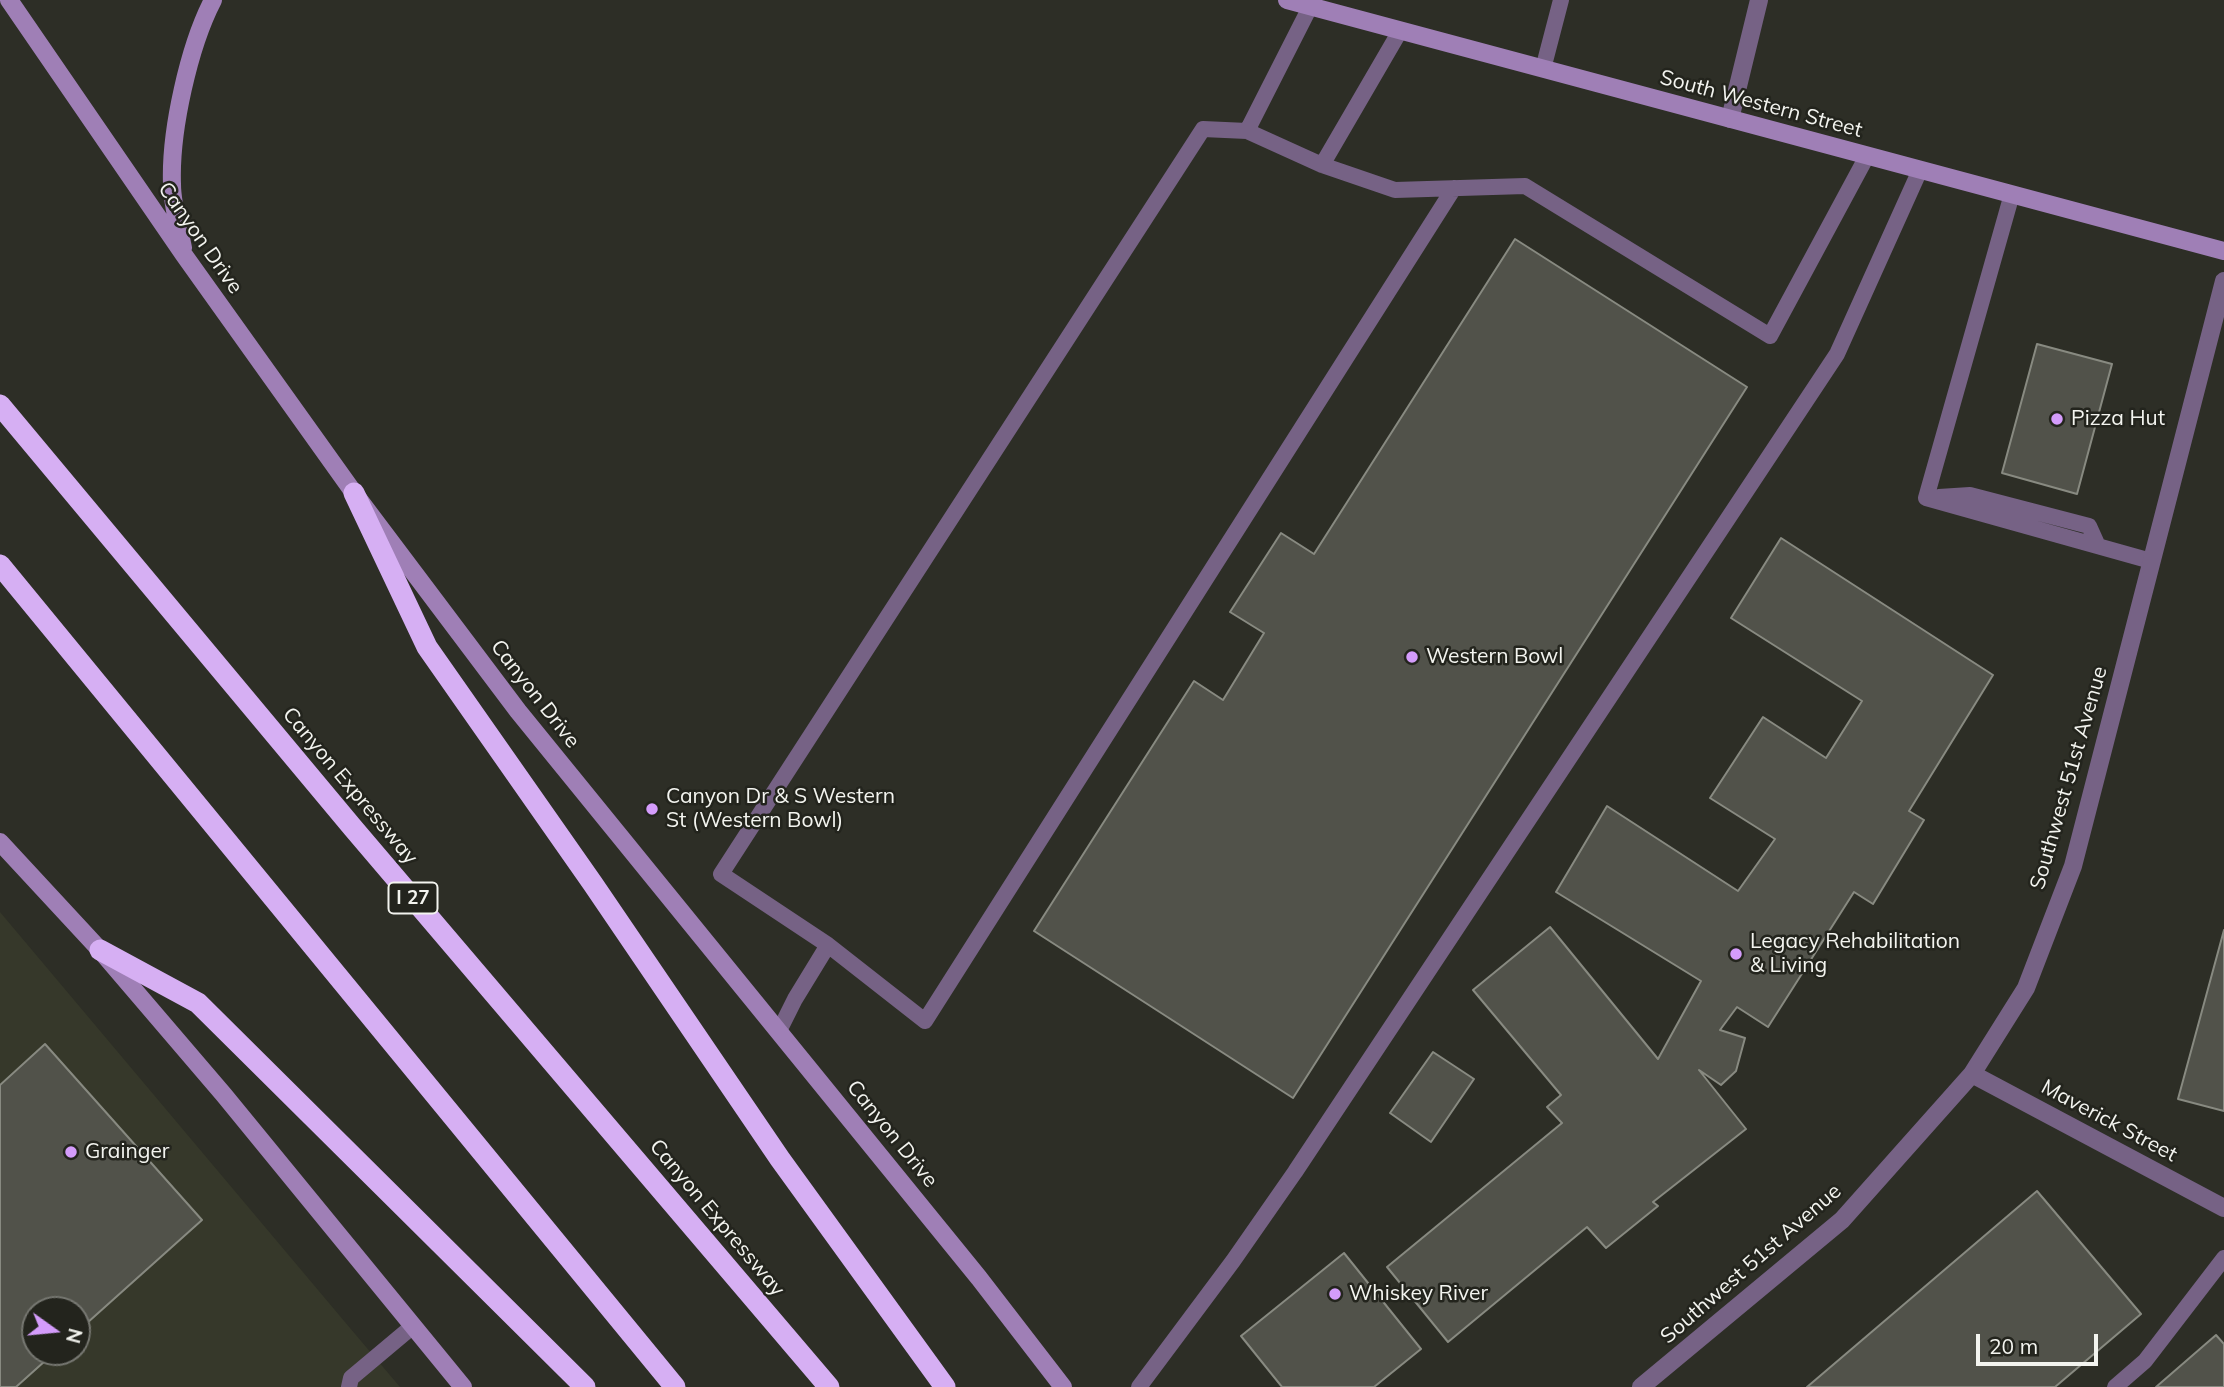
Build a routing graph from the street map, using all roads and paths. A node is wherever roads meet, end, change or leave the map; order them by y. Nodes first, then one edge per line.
1 (9, 0) edge
2 (213, 0) edge
3 (1289, 0) edge
4 (1561, 0) edge
5 (1759, 0) edge
6 (1310, 7) junction
7 (1400, 31) junction
8 (1543, 69) junction
9 (1730, 119) junction
10 (1247, 131) junction
11 (1867, 156) junction
12 (1322, 166) junction
13 (1920, 170) junction
14 (1454, 188) junction
15 (2012, 194) junction
16 (2224, 251) edge
17 (184, 255) junction
18 (2224, 281) edge
19 (0, 405) edge
20 (354, 493) junction
21 (2151, 561) junction
22 (0, 565) edge
23 (0, 842) edge
24 (828, 945) junction
25 (100, 950) junction
26 (779, 1031) junction
27 (1972, 1074) junction
28 (2224, 1208) edge
29 (2224, 1258) edge
30 (413, 1326) junction
31 (349, 1387) edge
32 (463, 1387) edge
33 (585, 1387) edge
34 (675, 1387) edge
35 (829, 1387) edge
36 (945, 1387) edge
37 (1063, 1387) edge
38 (1139, 1387) edge
39 (1641, 1387) edge
40 (2115, 1387) edge

1 - 17 main road, Canyon Drive
2 - 17 main road
3 - 6 main road, South Western Street
4 - 8 lane
5 - 9 street
6 - 7 main road, South Western Street
6 - 10 lane
7 - 8 main road, South Western Street
7 - 12 lane
8 - 9 main road, South Western Street
9 - 11 main road, South Western Street
10 - 12 lane
10 - 24 lane
11 - 13 main road, South Western Street
11 - 14 lane
12 - 14 lane
13 - 15 main road, South Western Street
13 - 38 lane
14 - 24 lane
15 - 16 main road, South Western Street
15 - 21 lane
17 - 20 main road, Canyon Drive
18 - 21 street, Southwest 51st Avenue
19 - 35 highway, Canyon Expressway / I 27
20 - 26 main road, Canyon Drive
20 - 36 highway
21 - 27 street, Southwest 51st Avenue
22 - 34 highway
23 - 25 main road
24 - 26 lane
25 - 30 main road
25 - 33 highway
26 - 37 main road, Canyon Drive
27 - 28 street, Maverick Street
27 - 39 street, Southwest 51st Avenue
29 - 40 lane
30 - 31 lane
30 - 32 main road

